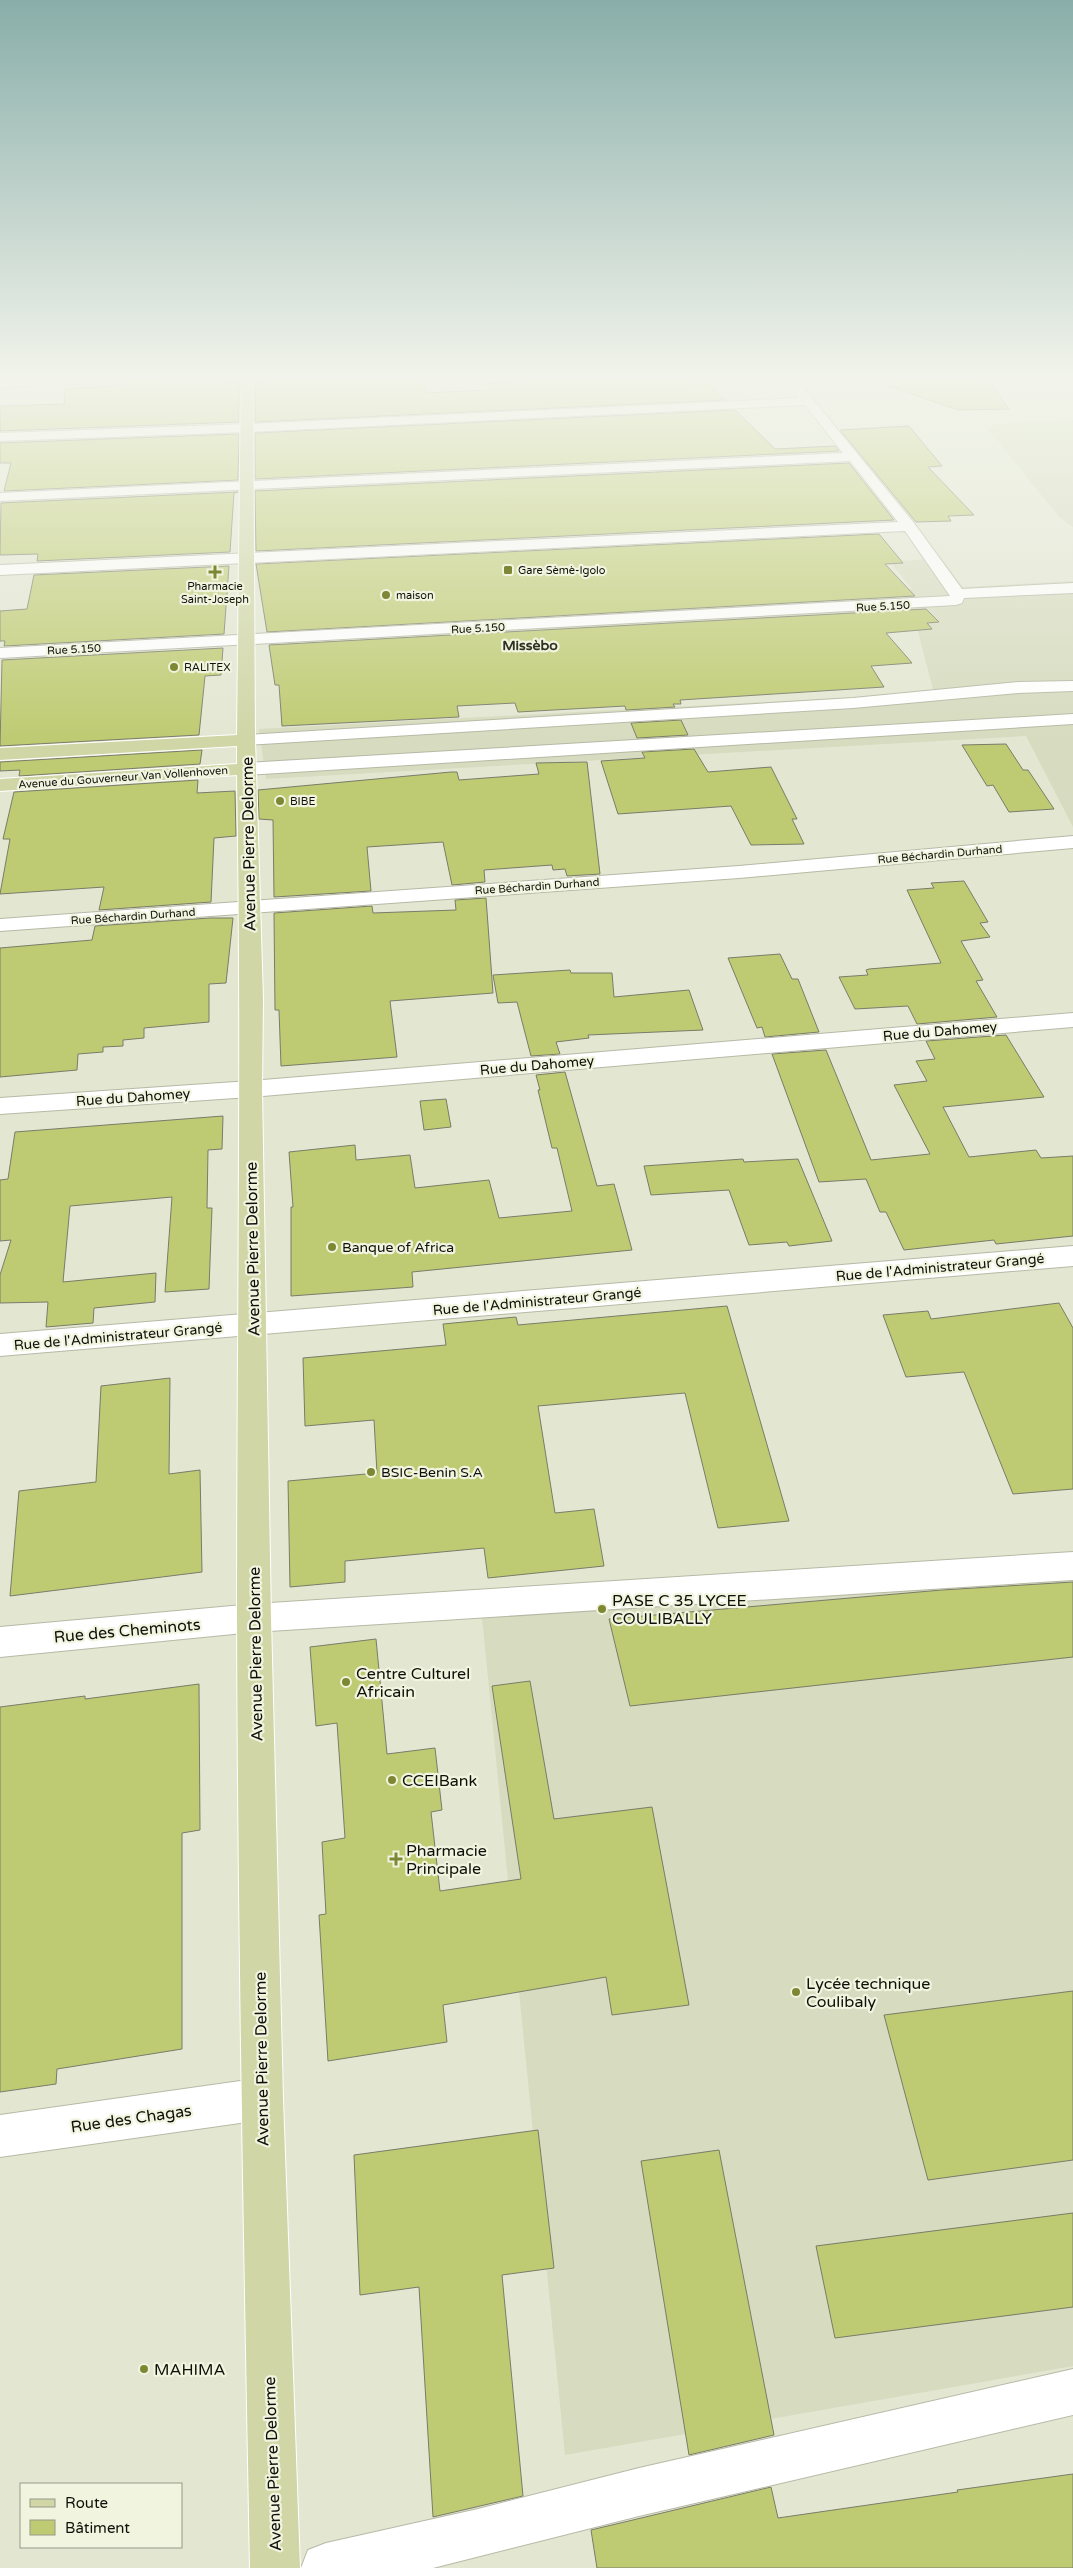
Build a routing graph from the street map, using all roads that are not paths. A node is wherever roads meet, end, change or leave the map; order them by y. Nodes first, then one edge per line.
1 (246, 500) edge
2 (887, 500) edge
3 (909, 526) junction
4 (246, 559) junction
5 (0, 570) edge
6 (1073, 588) edge
7 (957, 597) junction
8 (246, 640) junction
9 (0, 653) edge
10 (1073, 686) edge
11 (1009, 687) junction
12 (713, 711) junction
13 (1073, 719) edge
14 (1023, 720) junction
15 (727, 741) junction
16 (0, 754) edge
17 (246, 755) junction
18 (0, 785) edge
19 (1073, 842) edge
20 (250, 908) junction
21 (0, 925) edge
22 (1073, 1020) edge
23 (250, 1089) junction
24 (0, 1106) edge
25 (1073, 1256) edge
26 (253, 1325) junction
27 (0, 1345) edge
28 (1073, 1566) edge
29 (254, 1618) junction
30 (0, 1642) edge
31 (262, 2099) junction
32 (0, 2136) edge
33 (1073, 2392) edge
34 (274, 2568) edge
35 (326, 2568) edge

1 - 4 main road, Avenue Pierre Delorme
2 - 3 street
3 - 4 street
3 - 7 street
4 - 5 street
4 - 8 main road, Avenue Pierre Delorme
6 - 7 street, Rue 5.150
7 - 8 street, Rue 5.150
8 - 9 street, Rue 5.150
8 - 17 main road, Avenue Pierre Delorme
10 - 11 street
11 - 12 street
11 - 14 street
12 - 15 street
12 - 17 street
13 - 14 street
14 - 15 street
15 - 17 street
16 - 17 main road
17 - 18 main road, Avenue du Gouverneur Van Vollenhoven
17 - 20 main road, Avenue Pierre Delorme
19 - 20 street, Rue Béchardin Durhand
20 - 21 street, Rue Béchardin Durhand
20 - 23 main road, Avenue Pierre Delorme
22 - 23 street, Rue du Dahomey
23 - 24 street, Rue du Dahomey
23 - 26 main road, Avenue Pierre Delorme
25 - 26 street, Rue de l'Administrateur Grangé
26 - 27 street, Rue de l'Administrateur Grangé
26 - 29 main road, Avenue Pierre Delorme
28 - 29 street, Rue des Cheminots
29 - 30 street, Rue des Cheminots
29 - 31 main road, Avenue Pierre Delorme
31 - 32 street, Rue des Chagas
31 - 34 main road, Avenue Pierre Delorme
33 - 35 street

